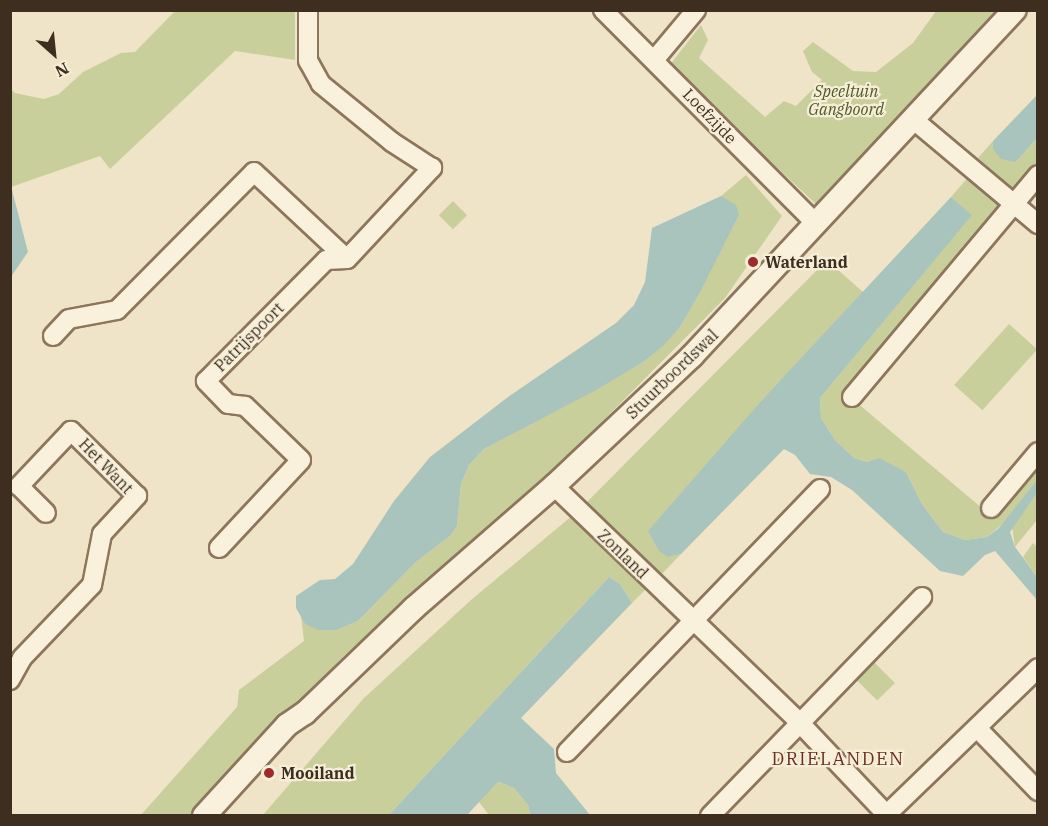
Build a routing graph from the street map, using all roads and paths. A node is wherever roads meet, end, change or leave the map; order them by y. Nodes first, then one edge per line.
1 (308, 10) edge
2 (603, 10) edge
3 (696, 10) edge
4 (1015, 10) edge
5 (655, 59) junction
6 (914, 120) junction
7 (1038, 175) edge
8 (1013, 204) junction
9 (815, 224) junction
10 (1038, 225) edge
11 (347, 259) junction
12 (52, 336) dead end
13 (852, 397) dead end
14 (1038, 452) edge
15 (554, 486) junction
16 (820, 489) dead end
17 (991, 508) dead end
18 (46, 513) dead end
19 (219, 549) dead end
20 (922, 597) dead end
21 (692, 621) junction
22 (1038, 668) edge
23 (10, 680) edge
24 (305, 713) junction
25 (800, 723) junction
26 (977, 728) junction
27 (567, 752) dead end
28 (1038, 791) edge
29 (886, 815) edge
30 (204, 816) edge
31 (224, 816) edge
32 (710, 816) edge

1 - 11 street
2 - 5 street, Loefzijde
3 - 5 street
4 - 6 street, Stuurboordswal
5 - 9 street, Loefzijde
6 - 8 street
6 - 9 street, Stuurboordswal
7 - 8 street
8 - 10 street
8 - 13 street
9 - 15 street, Stuurboordswal
11 - 12 street
11 - 19 street, Patrijspoort
14 - 17 street
15 - 21 street, Zonland
15 - 24 street, Stuurboordswal
16 - 21 street
18 - 23 street, Het Want
20 - 25 street
21 - 25 street, Zonland
21 - 27 street
22 - 26 street, Zonland
24 - 30 street, Stuurboordswal
24 - 31 street, Stuurboordswal
25 - 29 street, Zonland
25 - 32 street
26 - 28 street
26 - 29 street, Zonland

